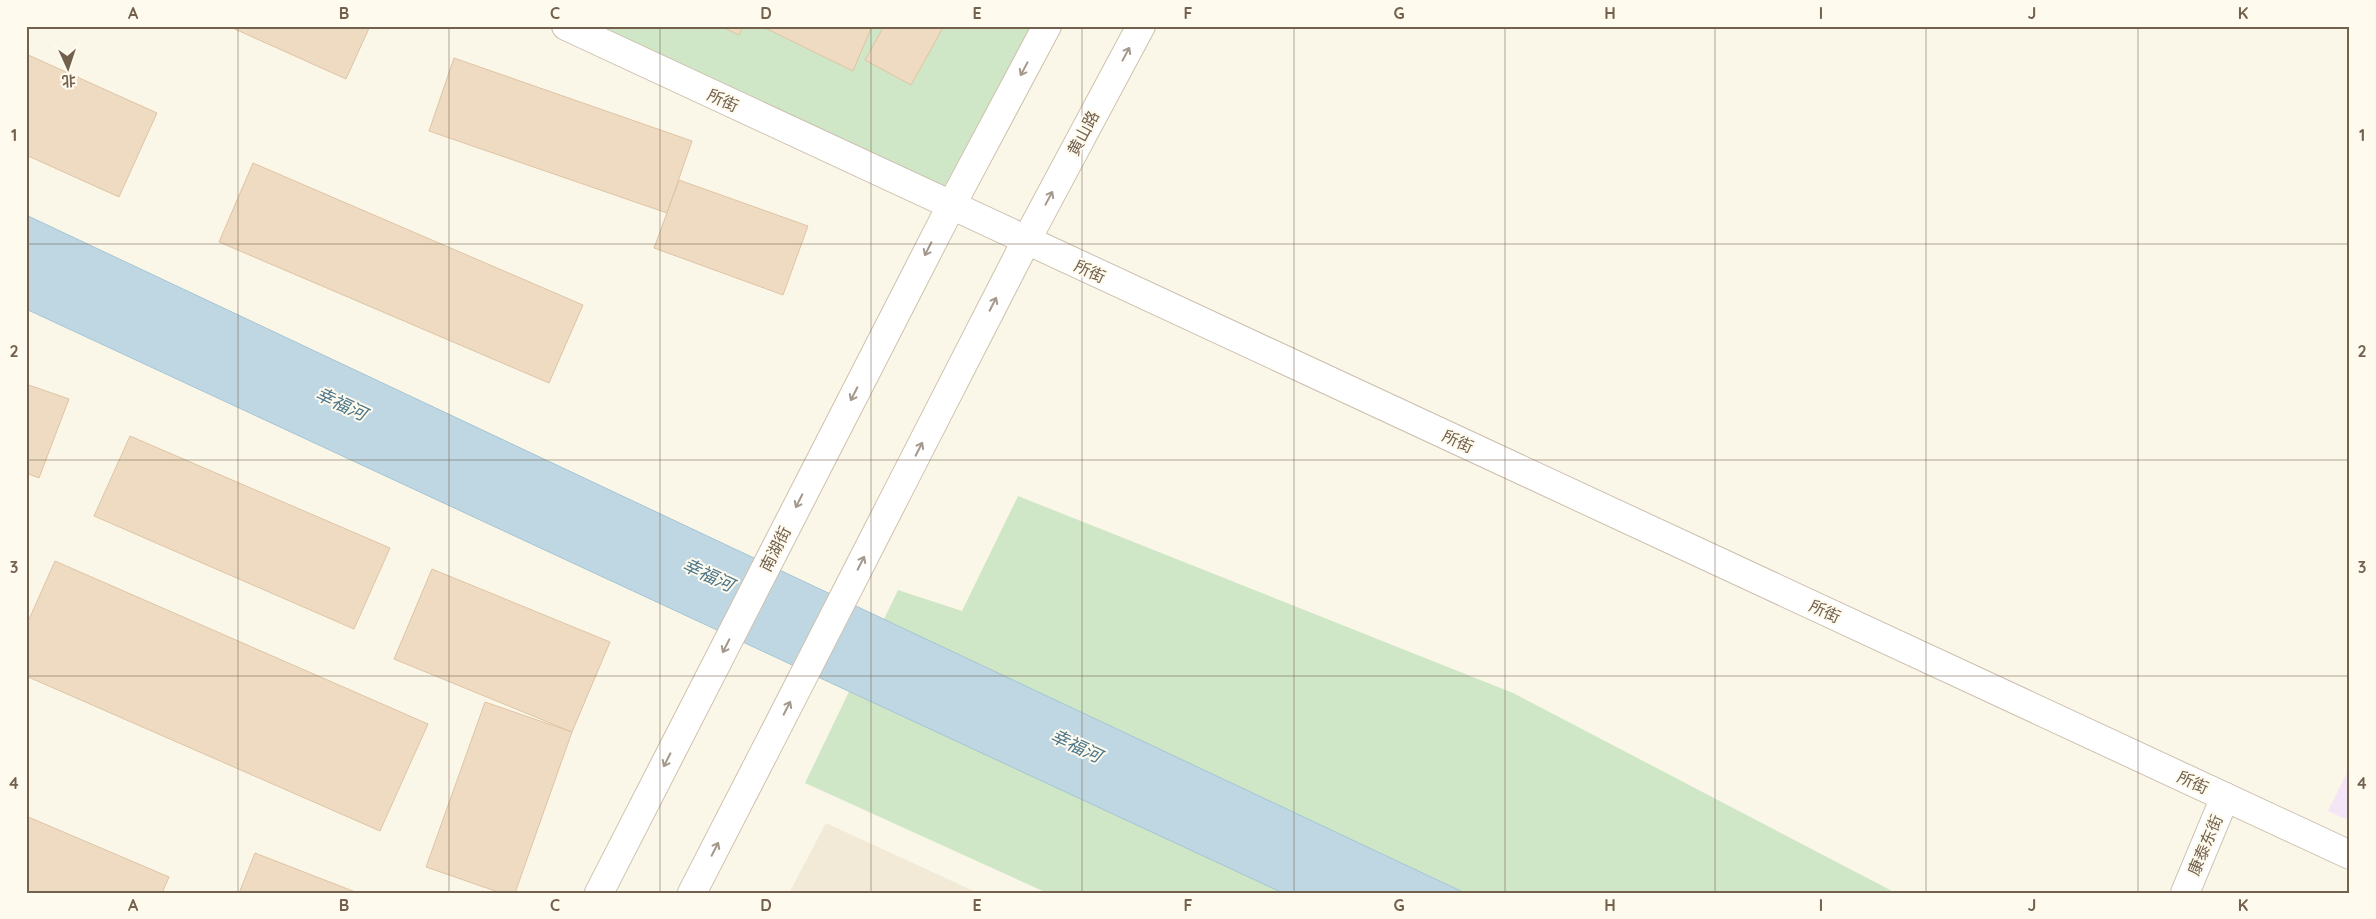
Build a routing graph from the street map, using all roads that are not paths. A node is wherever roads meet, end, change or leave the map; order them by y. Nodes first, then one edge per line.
1 (566, 26) edge
2 (1047, 26) edge
3 (1141, 26) edge
4 (951, 206) junction
5 (1026, 240) junction
6 (2225, 797) junction
7 (2350, 855) edge
8 (599, 893) edge
9 (692, 893) edge
10 (2185, 893) edge

1 - 4 street, 所街
2 -> 4 street
5 -> 3 street, 黄山路
4 - 5 street, 所街
4 -> 8 street, 南湖街
5 - 6 street, 所街
9 -> 5 street, bridge
6 - 7 street, 所街
6 - 10 street, 康泰东街

